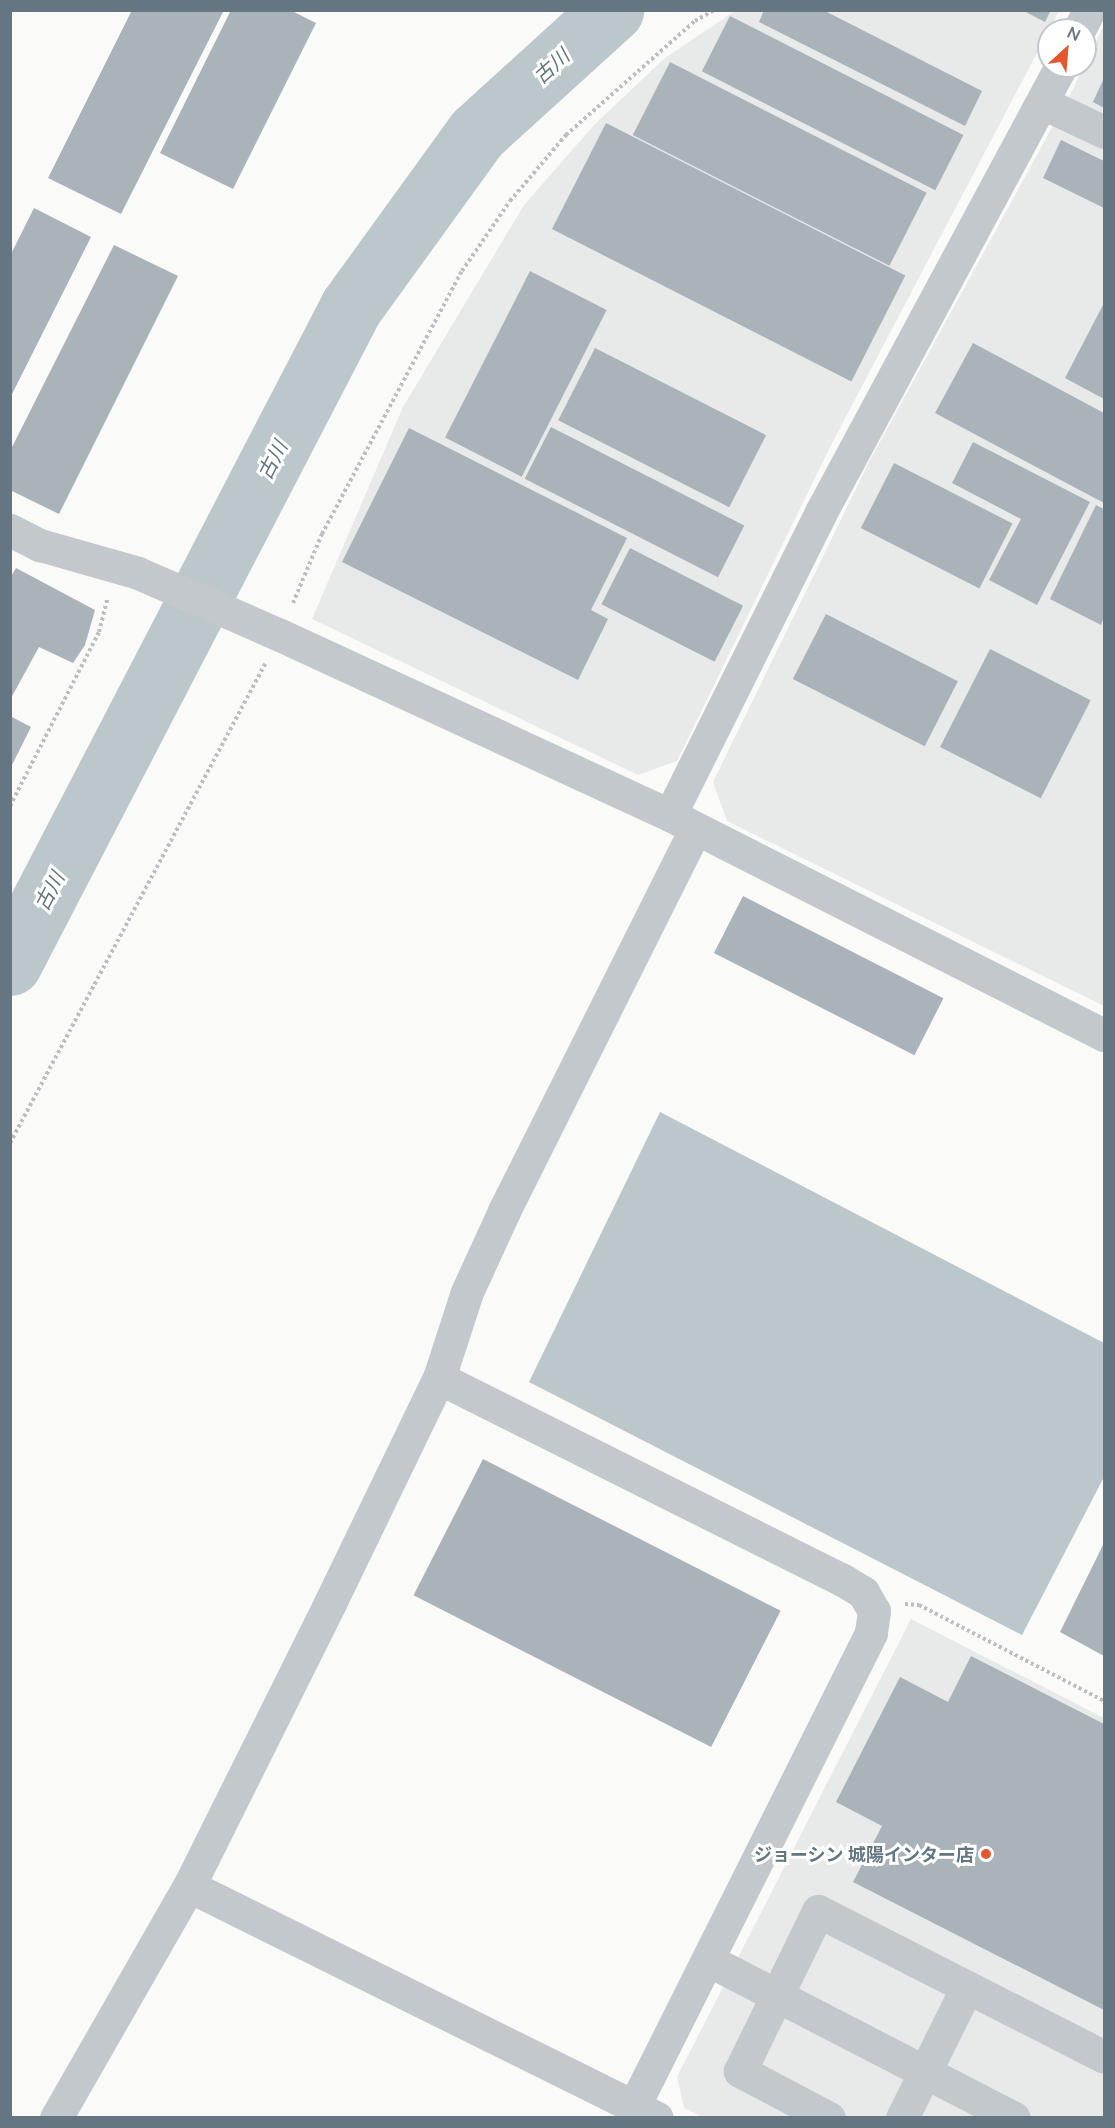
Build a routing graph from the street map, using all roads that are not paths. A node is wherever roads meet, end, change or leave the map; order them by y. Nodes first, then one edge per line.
1 (1055, 78) edge
2 (1043, 103) junction
3 (1104, 132) edge
4 (10, 530) edge
5 (683, 822) junction
6 (1104, 1035) edge
7 (438, 1378) junction
8 (189, 1886) junction
9 (708, 1960) junction
10 (967, 1987) junction
11 (778, 1994) junction
12 (1104, 2057) edge
13 (925, 2071) junction
14 (646, 2112) edge
15 (56, 2118) edge
16 (829, 2118) edge
17 (902, 2118) edge
18 (1014, 2118) edge

1 - 2 street
2 - 3 street
2 - 5 street
4 - 5 street
5 - 6 street
5 - 7 street
7 - 8 street
7 - 9 street
8 - 14 street
8 - 15 street
9 - 11 street
9 - 14 street
10 - 11 street
10 - 12 street
10 - 13 street
11 - 13 street
11 - 16 street
13 - 17 street
13 - 18 street

